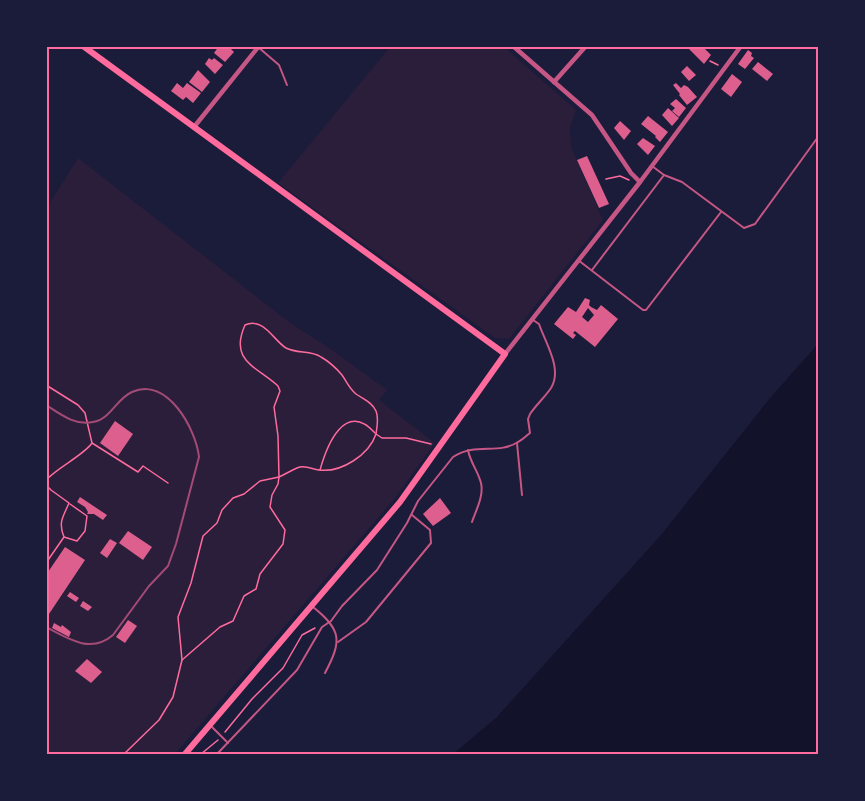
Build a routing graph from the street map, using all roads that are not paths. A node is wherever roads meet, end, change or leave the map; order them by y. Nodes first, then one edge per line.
1 (83, 46) edge
2 (513, 46) edge
3 (586, 46) edge
4 (258, 47) edge
5 (740, 47) edge
6 (555, 82) junction
7 (287, 85) dead end
8 (194, 127) junction
9 (819, 137) edge
10 (652, 166) junction
11 (664, 175) junction
12 (640, 182) junction
13 (721, 212) junction
14 (578, 260) junction
15 (592, 270) junction
16 (531, 318) junction
17 (506, 354) junction
18 (517, 443) junction
19 (468, 450) junction
20 (522, 495) dead end
21 (412, 514) junction
22 (472, 522) dead end
23 (312, 606) junction
24 (331, 621) junction
25 (338, 642) junction
26 (325, 673) dead end
27 (210, 726) junction
28 (228, 743) junction
29 (185, 754) edge
30 (217, 754) edge

1 - 8 main road
2 - 6 street
3 - 6 street
4 - 7 lane
4 - 8 street
5 - 10 street
6 - 12 street
8 - 17 main road
9 - 13 lane
10 - 11 lane
10 - 12 street
11 - 13 lane
11 - 15 lane
12 - 14 street
13 - 15 lane
14 - 15 lane
14 - 16 street
16 - 17 street
16 - 18 lane
17 - 23 main road
18 - 19 lane
18 - 20 lane
19 - 21 lane
19 - 22 lane
21 - 24 lane
21 - 25 lane
23 - 24 lane
23 - 27 main road
24 - 25 lane
24 - 28 lane
25 - 26 lane
27 - 28 lane
27 - 29 main road
28 - 30 lane

